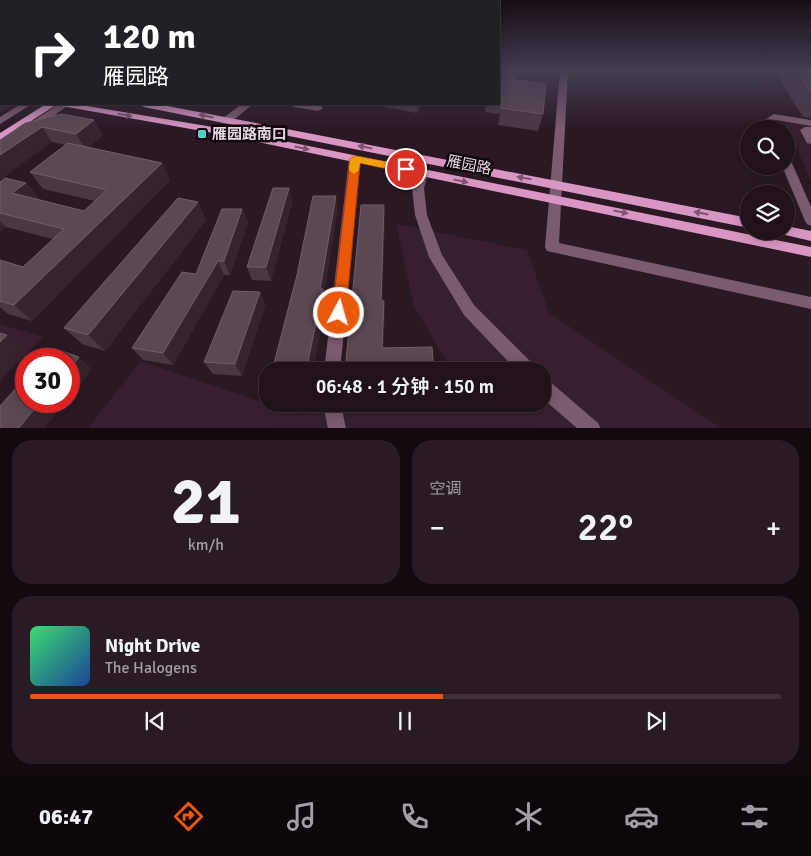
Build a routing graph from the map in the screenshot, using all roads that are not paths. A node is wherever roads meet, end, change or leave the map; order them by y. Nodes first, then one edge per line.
1 (563, 90) edge
2 (25, 105) edge
3 (39, 105) edge
4 (50, 105) edge
5 (62, 105) edge
6 (69, 105) edge
7 (149, 105) edge
8 (247, 105) edge
9 (300, 105) edge
10 (318, 108) dead end
11 (227, 120) junction
12 (770, 120) edge
13 (789, 120) edge
14 (0, 121) edge
15 (795, 121) edge
16 (811, 123) edge
17 (0, 130) edge
18 (811, 130) edge
19 (0, 138) edge
20 (811, 141) edge
21 (0, 148) edge
22 (355, 159) junction
23 (422, 173) junction
24 (791, 175) edge
25 (556, 184) junction
26 (555, 199) junction
27 (740, 221) edge
28 (811, 221) edge
29 (795, 232) edge
30 (811, 236) edge
31 (811, 252) edge
32 (811, 303) edge
33 (333, 362) edge
34 (519, 362) edge
35 (551, 394) edge
36 (334, 412) edge
37 (337, 428) edge
38 (592, 428) edge

1 - 25 street
2 - 14 street
3 - 17 main road
4 - 19 main road
5 - 21 street
6 -> 22 main road, 雁园路
11 -> 7 main road, 雁园路
8 - 11 street
9 - 10 street
25 -> 11 main road, 雁园路
12 - 13 street
15 - 16 street
18 - 20 street
22 - 23 main road, 雁园路
22 - 33 street
23 -> 26 main road, 雁园路
23 - 34 street
24 - 28 street
25 - 26 street
27 -> 25 main road, 雁园路
26 -> 31 main road, 雁园路
26 - 32 street
29 - 30 main road
35 - 38 street
36 - 37 street

